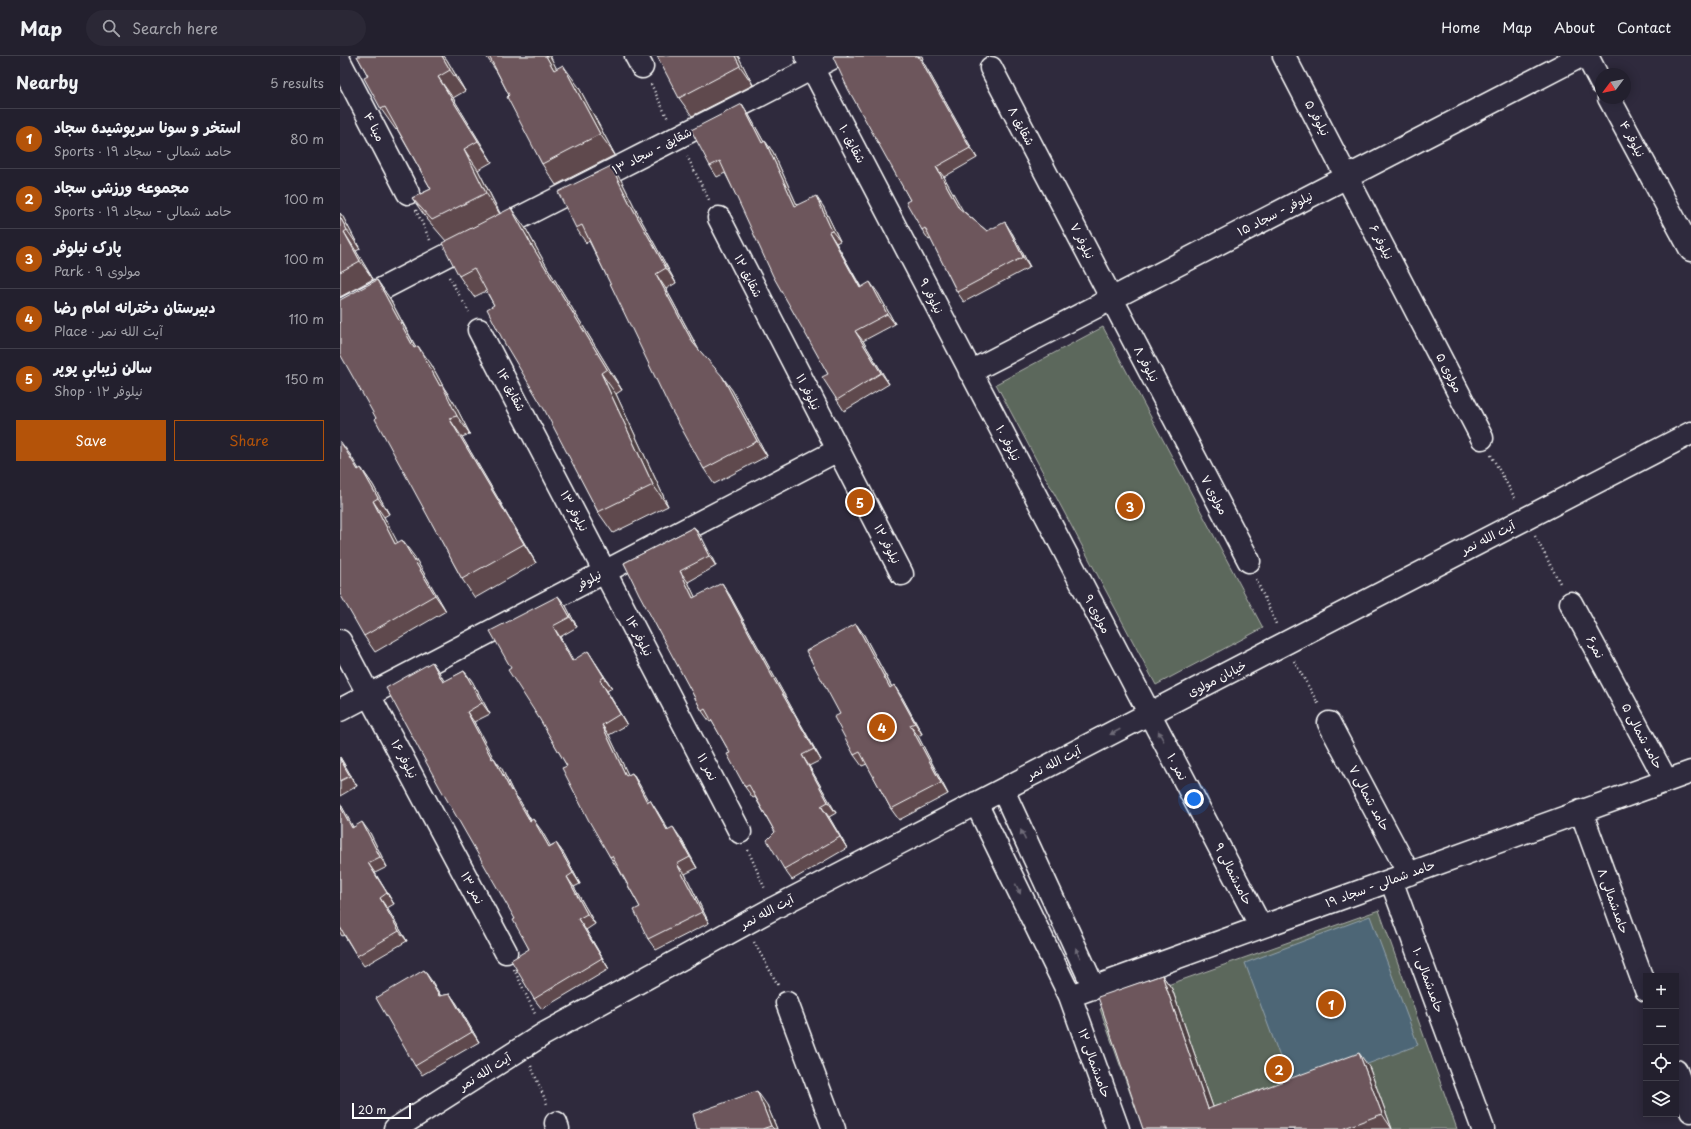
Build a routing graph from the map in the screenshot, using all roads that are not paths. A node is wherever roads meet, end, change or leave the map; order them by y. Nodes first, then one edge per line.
1 (836, 56) edge
2 (1581, 56) edge
3 (1587, 56) edge
4 (1285, 58) edge
5 (340, 62) edge
6 (809, 62) edge
7 (991, 68) dead end
8 (1595, 71) edge
9 (1612, 104) edge
10 (1347, 176) junction
11 (1052, 184) joint
12 (408, 193) dead end
13 (718, 218) dead end
14 (891, 220) joint
15 (1691, 250) edge
16 (1112, 299) junction
17 (1415, 308) joint
18 (340, 311) edge
19 (479, 330) dead end
20 (778, 334) joint
21 (970, 372) junction
22 (1180, 430) joint
23 (1691, 433) edge
24 (1482, 438) dead end
25 (838, 450) junction
26 (542, 451) joint
27 (1045, 514) joint
28 (1249, 561) road end
29 (606, 571) junction
30 (902, 574) dead end
31 (1571, 603) dead end
32 (340, 641) edge
33 (1285, 644) joint
34 (1618, 692) joint
35 (370, 694) junction
36 (673, 702) joint
37 (340, 710) edge
38 (1149, 714) junction
39 (1329, 723) road end
40 (1691, 772) edge
41 (1666, 780) junction
42 (1003, 790) junction
43 (976, 803) junction
44 (1581, 811) junction
45 (1205, 821) joint
46 (438, 823) joint
47 (740, 832) road end
48 (1400, 877) junction
49 (1260, 927) junction
50 (506, 952) road end
51 (1643, 982) edge
52 (1094, 988) junction
53 (1070, 996) junction
54 (787, 1003) road end
55 (1679, 1079) edge
56 (1691, 1111) edge
57 (395, 1129) edge
58 (834, 1129) edge
59 (1118, 1129) edge
60 (1483, 1129) edge

1 - 6 street, شقایق - سجاد ۱۳
2 - 10 street, نیلوفر - سجاد ۱۵
3 - 8 street
4 - 10 street, نیلوفر ۵
5 - 12 street, مینا ۴
6 - 14 street, شقایق ۱۰
6 - 18 street, شقایق - سجاد ۱۳
7 - 11 street, شقایق ۸
9 - 15 street, نیلوفر ۴
10 - 16 street, نیلوفر - سجاد ۱۵
10 - 17 street, نیلوفر ۶
11 - 16 street, نیلوفر ۷
13 - 20 street, شقایق ۱۲
14 - 21 street, نیلوفر ۹
16 - 21 street, نیلوفر - سجاد ۱۵
16 - 22 street, نیلوفر ۸
17 - 24 street, مولوی ۵
19 - 26 street, شقایق ۱۴
20 - 25 street, نیلوفر ۱۱
21 - 27 street, نیلوفر ۱۰
22 - 28 street, مولوی ۷
23 - 33 street, آیت الله نمر
25 - 29 street, نیلوفر
25 - 30 street, نیلوفر ۱۲
26 - 29 street, نیلوفر ۱۳
27 - 38 street, مولوی ۹
29 - 35 street, نیلوفر
29 - 36 street, نیلوفر ۱۴
31 - 34 street, نمر۶
32 - 35 street, نیلوفر ۱۶
33 - 38 street, خیابان مولوی
34 - 41 street, حامد شمالی ۵
35 - 37 street, نیلوفر
35 - 46 street, نیلوفر ۱۶
36 - 47 street, نمر ۱۱
38 -> 42 street, آیت الله نمر
45 -> 38 street, نمر ۱۰
39 - 48 street, حامد شمالی ۷
40 - 41 street, حامد شمالی - سجاد ۱۹
41 - 44 street, حامد شمالی - سجاد ۱۹
42 - 43 street, آیت الله نمر
52 -> 42 street
43 -> 53 street, حامدشمالی ۱۲
43 - 57 street, آیت الله نمر
44 - 48 street, حامد شمالی - سجاد ۱۹
44 - 51 street, حامدشمالی ۸
45 - 49 street, حامدشمالی ۹
46 - 50 street, نمر ۱۳
48 - 49 street, حامد شمالی - سجاد ۱۹
48 - 60 street, حامدشمالی ۱۰
49 - 52 street, حامد شمالی - سجاد ۱۹
52 - 53 street, حامد شمالی - سجاد ۱۹
53 - 59 street, حامدشمالی ۱۲
54 - 58 street
55 - 56 street

